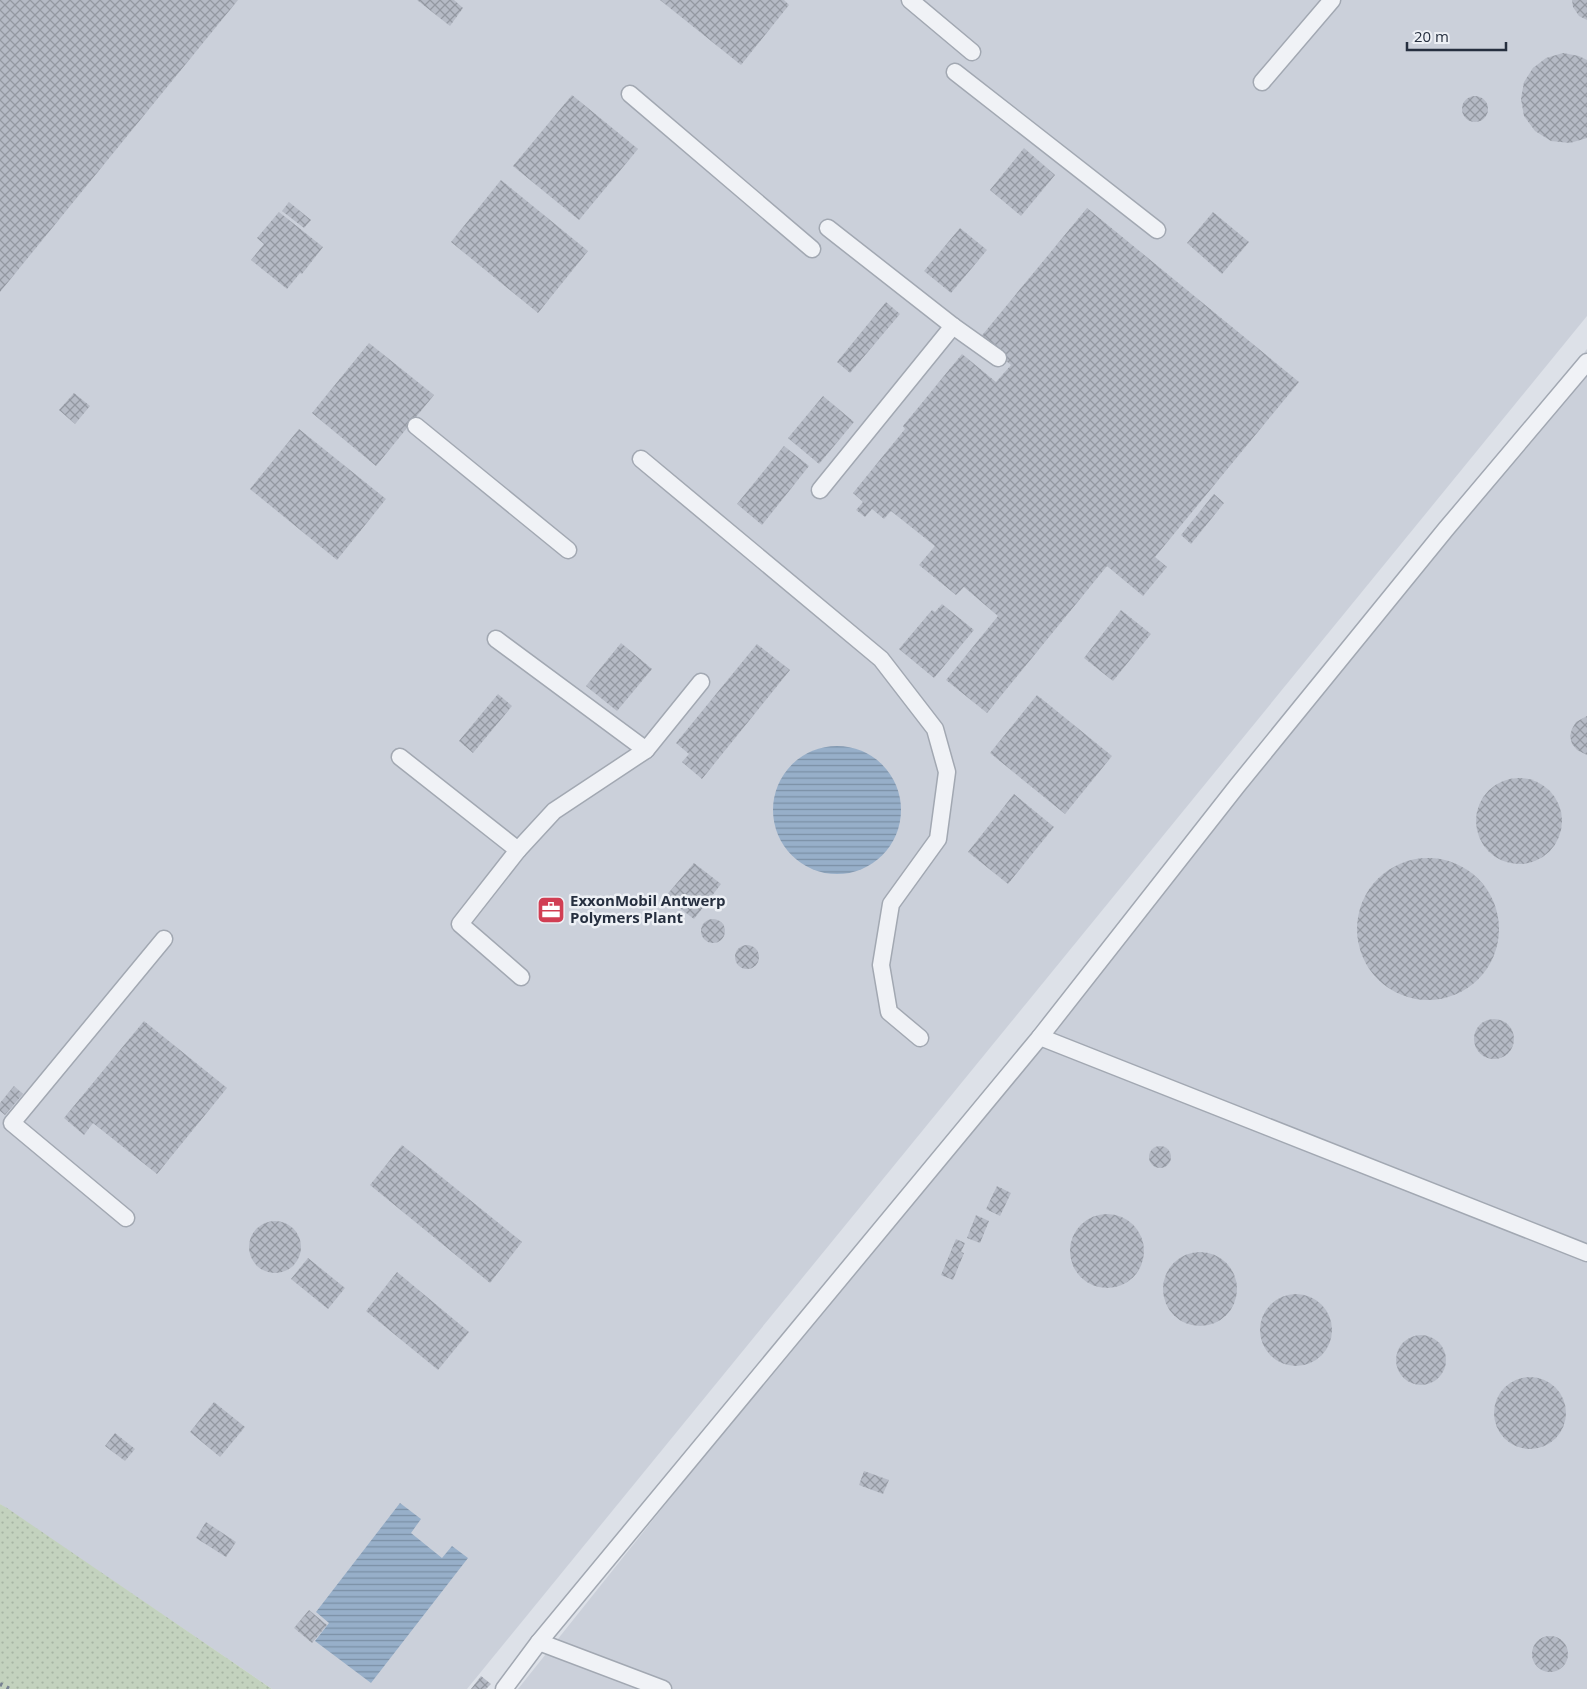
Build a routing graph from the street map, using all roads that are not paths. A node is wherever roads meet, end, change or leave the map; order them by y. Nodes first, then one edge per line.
1 (910, 0) edge
2 (1332, 0) edge
3 (972, 52) dead end
4 (955, 72) dead end
5 (1262, 82) dead end
6 (630, 94) dead end
7 (828, 228) dead end
8 (1157, 230) dead end
9 (812, 249) dead end
10 (953, 326) junction
11 (998, 358) dead end
12 (1587, 362) edge
13 (416, 426) dead end
14 (641, 460) dead end
15 (820, 490) dead end
16 (568, 550) dead end
17 (496, 639) dead end
18 (700, 682) dead end
19 (646, 750) junction
20 (400, 757) dead end
21 (518, 850) junction
22 (164, 939) dead end
23 (521, 977) dead end
24 (1040, 1037) junction
25 (920, 1038) dead end
26 (126, 1218) dead end
27 (1587, 1253) edge
28 (539, 1642) junction
29 (504, 1689) edge
30 (663, 1689) edge

1 - 3 lane
2 - 5 lane
4 - 8 lane
6 - 9 lane
7 - 10 lane
10 - 11 lane
10 - 15 lane
12 - 24 lane
13 - 16 lane
14 - 25 lane
17 - 19 lane
18 - 19 lane
19 - 21 lane
20 - 21 lane
21 - 23 lane
22 - 26 lane
24 - 27 lane
24 - 28 lane
28 - 29 lane
28 - 30 lane

